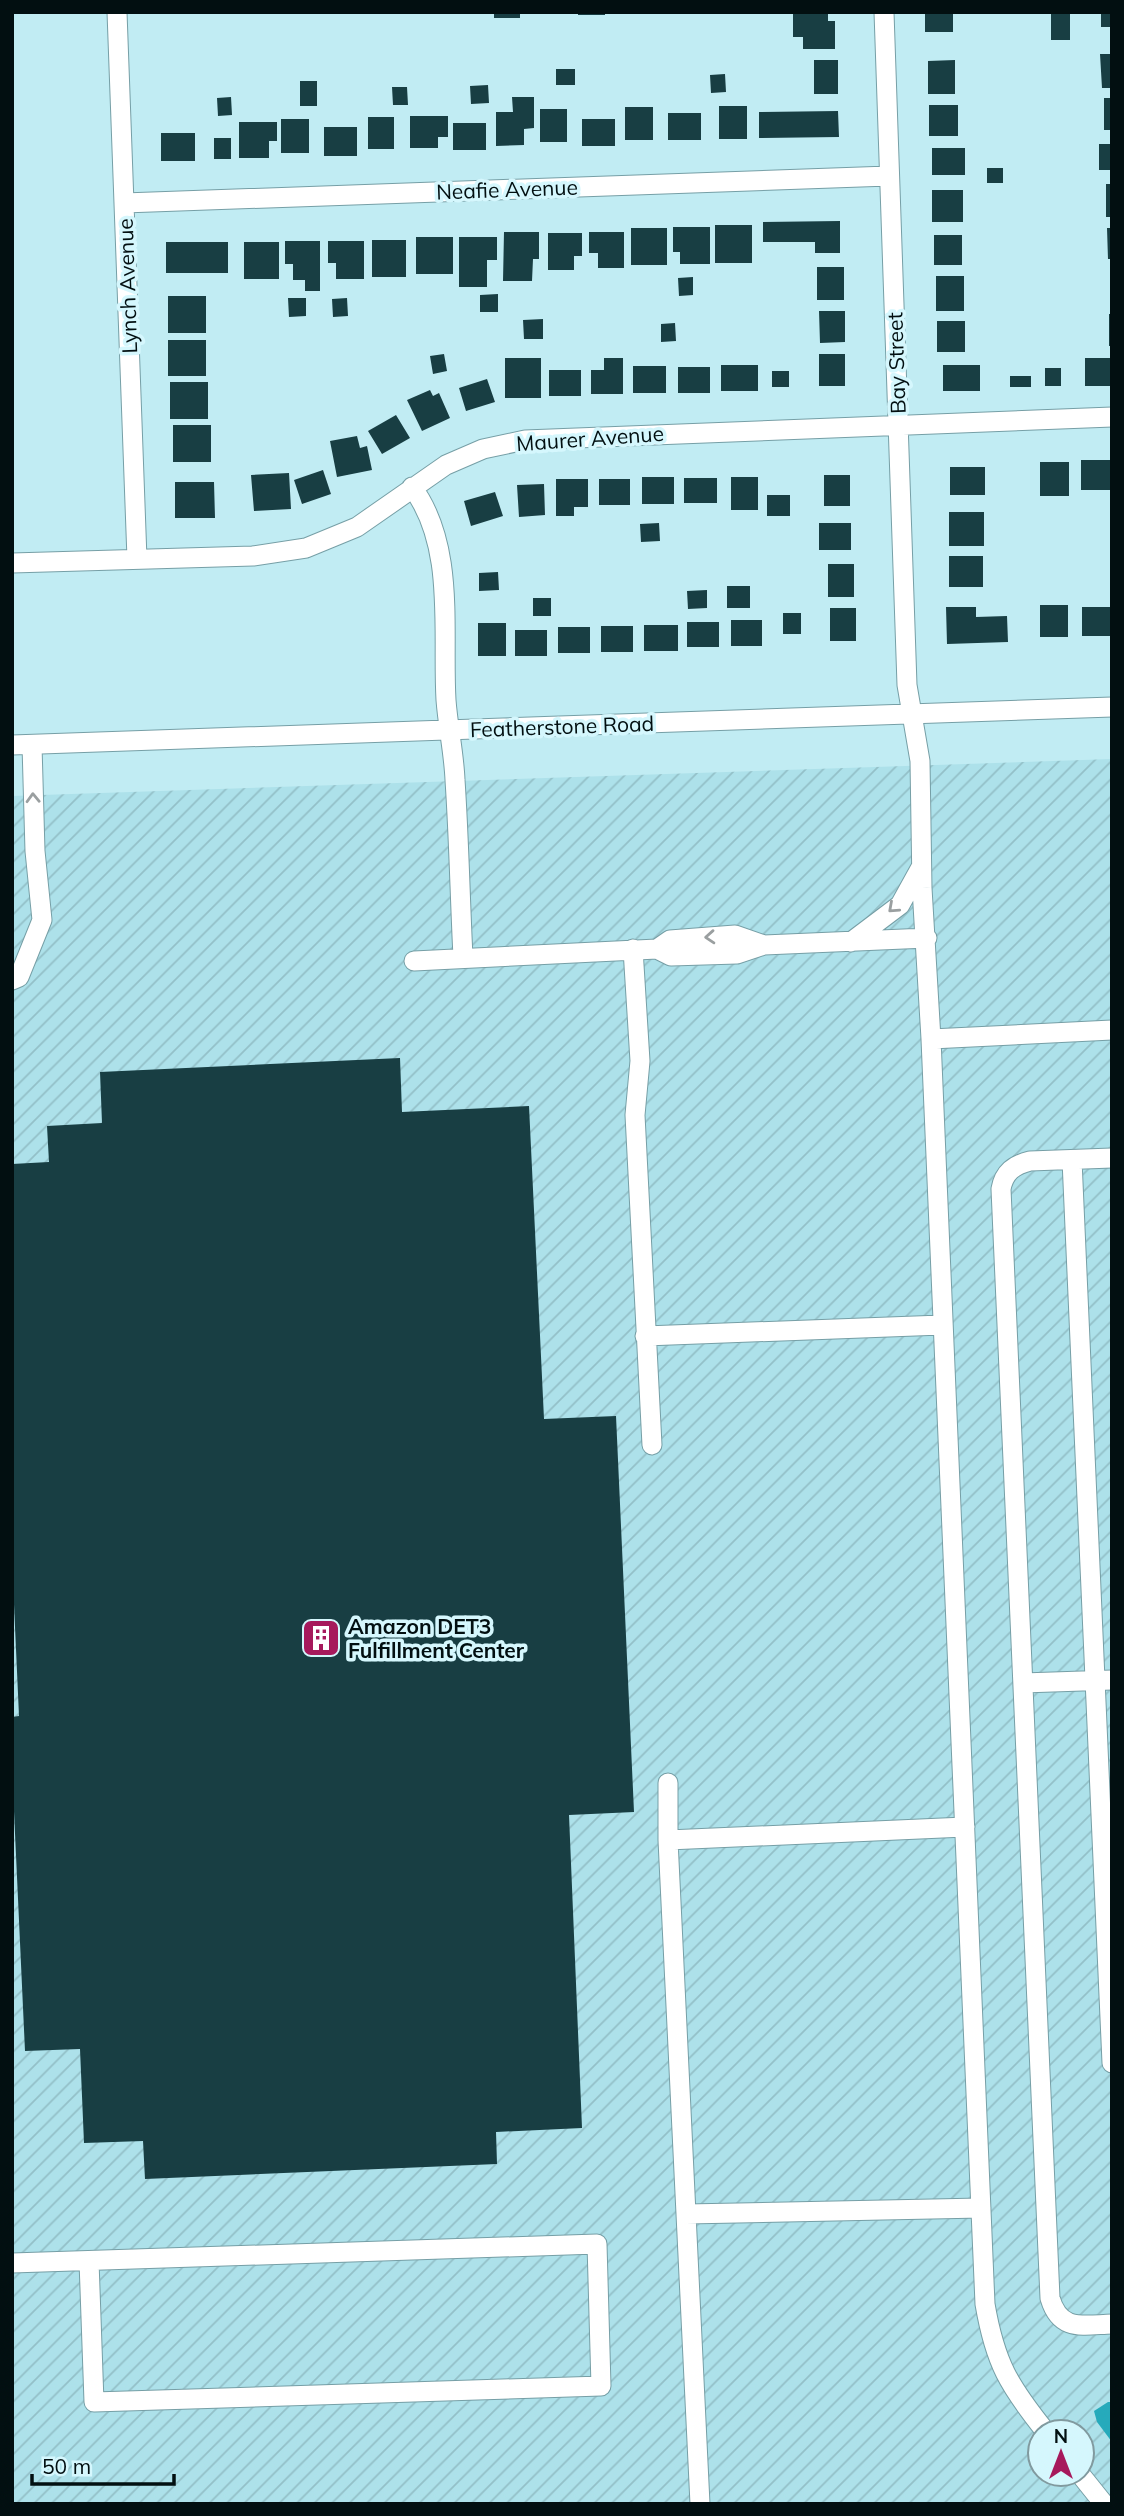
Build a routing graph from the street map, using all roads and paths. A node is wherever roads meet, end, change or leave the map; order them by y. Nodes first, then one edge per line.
1 (117, 12) edge
2 (884, 12) edge
3 (889, 176) junction
4 (124, 203) junction
5 (1112, 417) edge
6 (898, 425) junction
7 (412, 487) junction
8 (137, 559) junction
9 (12, 564) edge
10 (1112, 707) edge
11 (912, 714) junction
12 (449, 730) junction
13 (22, 745) edge
14 (923, 863) junction
15 (927, 938) junction
16 (850, 942) junction
17 (633, 949) junction
18 (463, 957) junction
19 (414, 961) dead end
20 (12, 980) edge
21 (1112, 1030) edge
22 (931, 1039) junction
23 (1112, 1158) edge
24 (1072, 1160) junction
25 (943, 1325) junction
26 (645, 1336) junction
27 (652, 1445) dead end
28 (1104, 1680) edge
29 (1023, 1683) junction
30 (668, 1783) dead end
31 (964, 1827) junction
32 (668, 1840) junction
33 (1112, 2063) edge
34 (981, 2208) junction
35 (686, 2214) junction
36 (89, 2260) junction
37 (12, 2263) edge
38 (1112, 2324) edge
39 (1035, 2418) edge
40 (1091, 2488) edge
41 (700, 2504) edge
42 (1104, 2504) edge

1 - 4 street, Lynch Avenue
2 - 3 street, Bay Street
3 - 4 street, Neafie Avenue
3 - 6 street, Bay Street
4 - 8 street, Lynch Avenue
5 - 6 street, Maurer Avenue
6 - 7 street, Maurer Avenue
6 - 11 street, Bay Street
7 - 8 street, Maurer Avenue
7 - 12 street
8 - 9 street, Maurer Avenue
10 - 11 street, Featherstone Road
11 - 12 street, Featherstone Road
11 - 14 street, Bay Street
12 - 13 street, Featherstone Road
12 - 18 street
20 -> 13 street
14 - 15 street, Bay Street
14 -> 16 street
15 - 16 street
15 - 22 street, Bay Street
16 - 17 street
17 - 18 street
17 - 26 street
18 - 19 street
21 - 22 street
22 - 25 street, Bay Street
23 - 24 street
24 - 28 street
24 - 29 street
25 - 26 street
25 - 31 street, Bay Street
26 - 27 street
28 - 29 street
28 - 33 street
29 - 38 street
30 - 32 street
31 - 32 street
31 - 34 street, Bay Street
32 - 35 street
34 - 35 street
34 - 39 street, Bay Street
35 - 41 street
36 - 36 street
36 - 37 street
40 - 42 street

